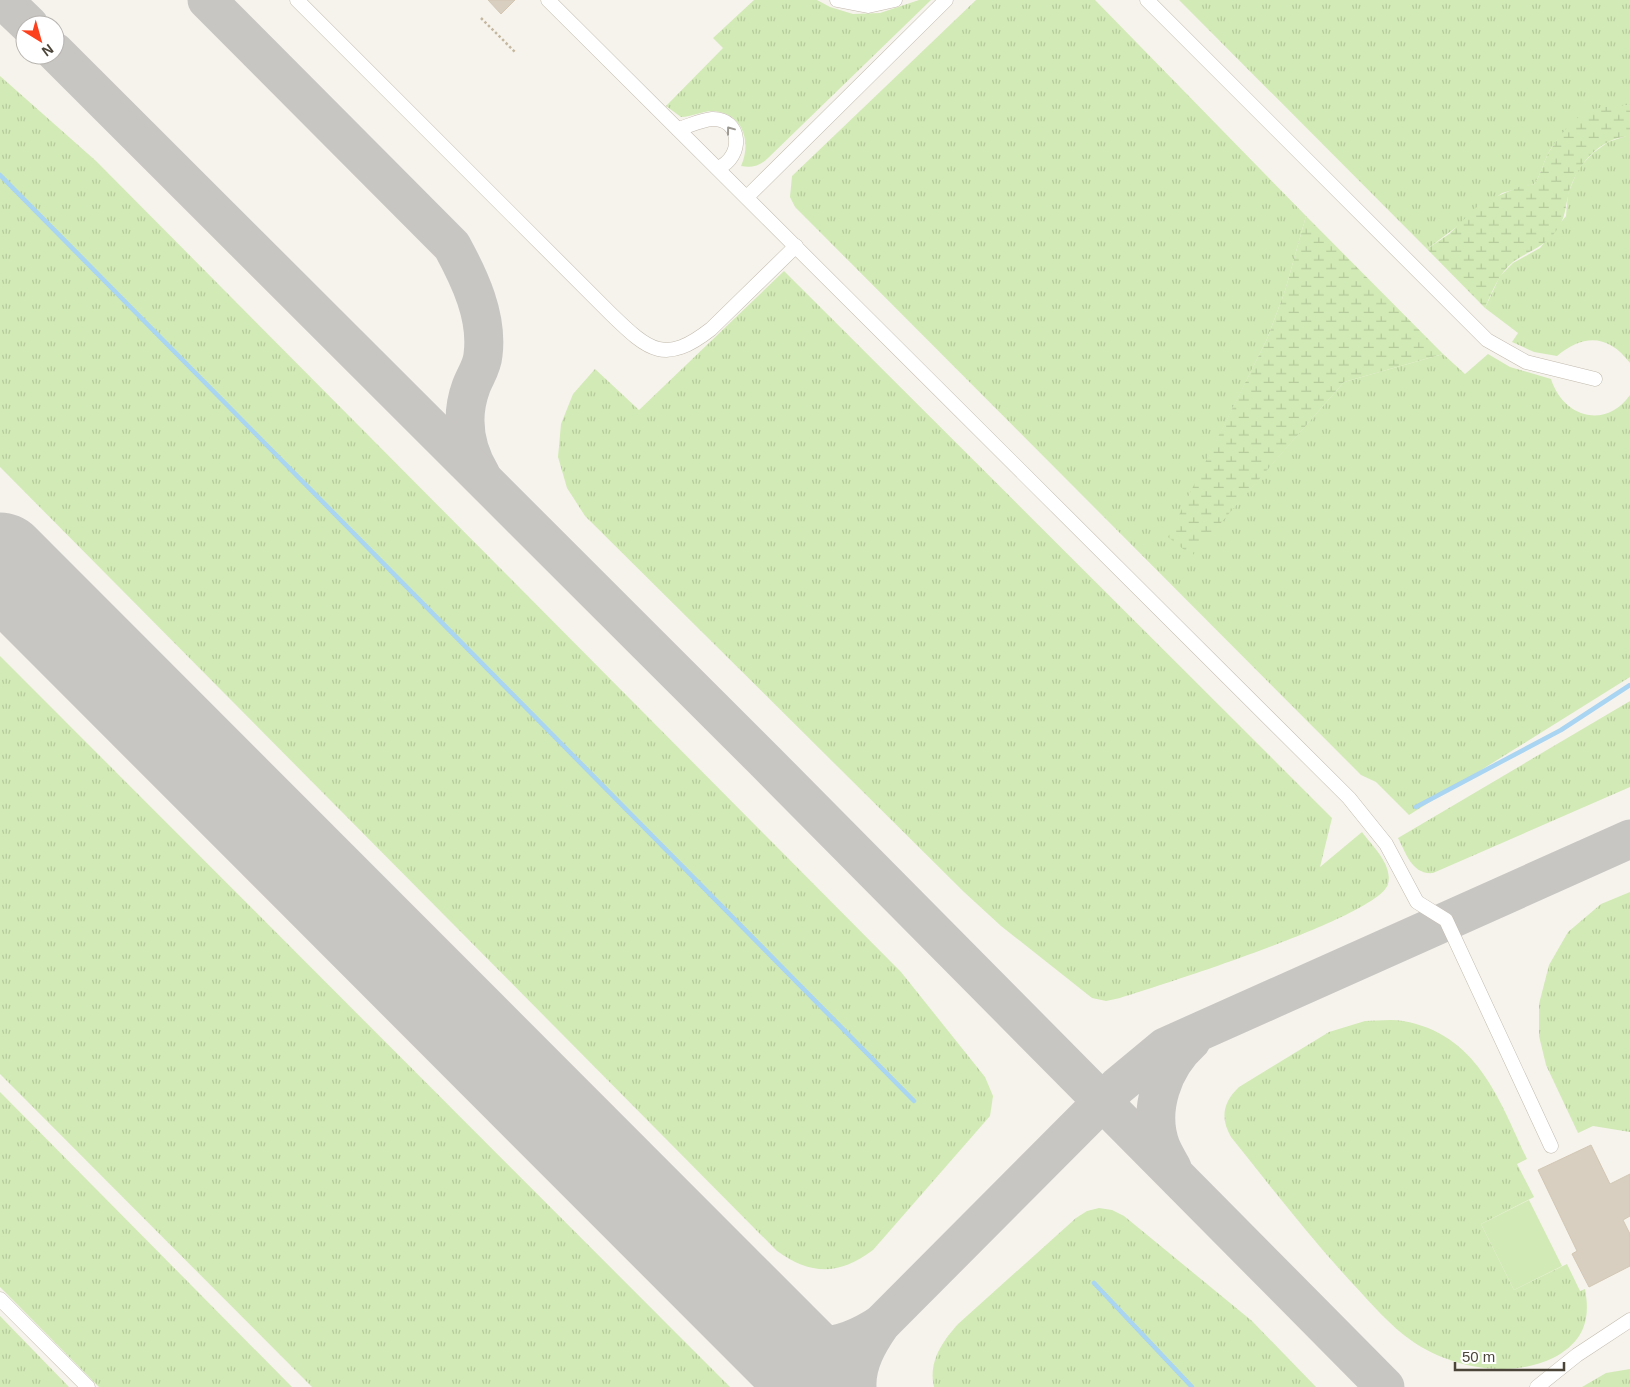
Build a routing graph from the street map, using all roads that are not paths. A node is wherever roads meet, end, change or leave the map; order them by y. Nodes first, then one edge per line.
1 (297, 0) edge
2 (548, 0) edge
3 (837, 0) edge
4 (895, 0) edge
5 (946, 0) edge
6 (1148, 0) edge
7 (678, 129) junction
8 (718, 168) junction
9 (747, 197) junction
10 (796, 246) junction
11 (1595, 379) dead end
12 (1550, 1146) dead end
13 (0, 1299) edge
14 (1630, 1320) edge
15 (88, 1387) edge
16 (1537, 1387) edge

1 - 10 street
2 - 7 street
3 - 4 street
5 - 9 street
6 - 11 street
7 - 8 street
8 -> 7 street
8 - 9 street
9 - 10 street
10 - 12 street
13 - 15 street
14 - 16 street

